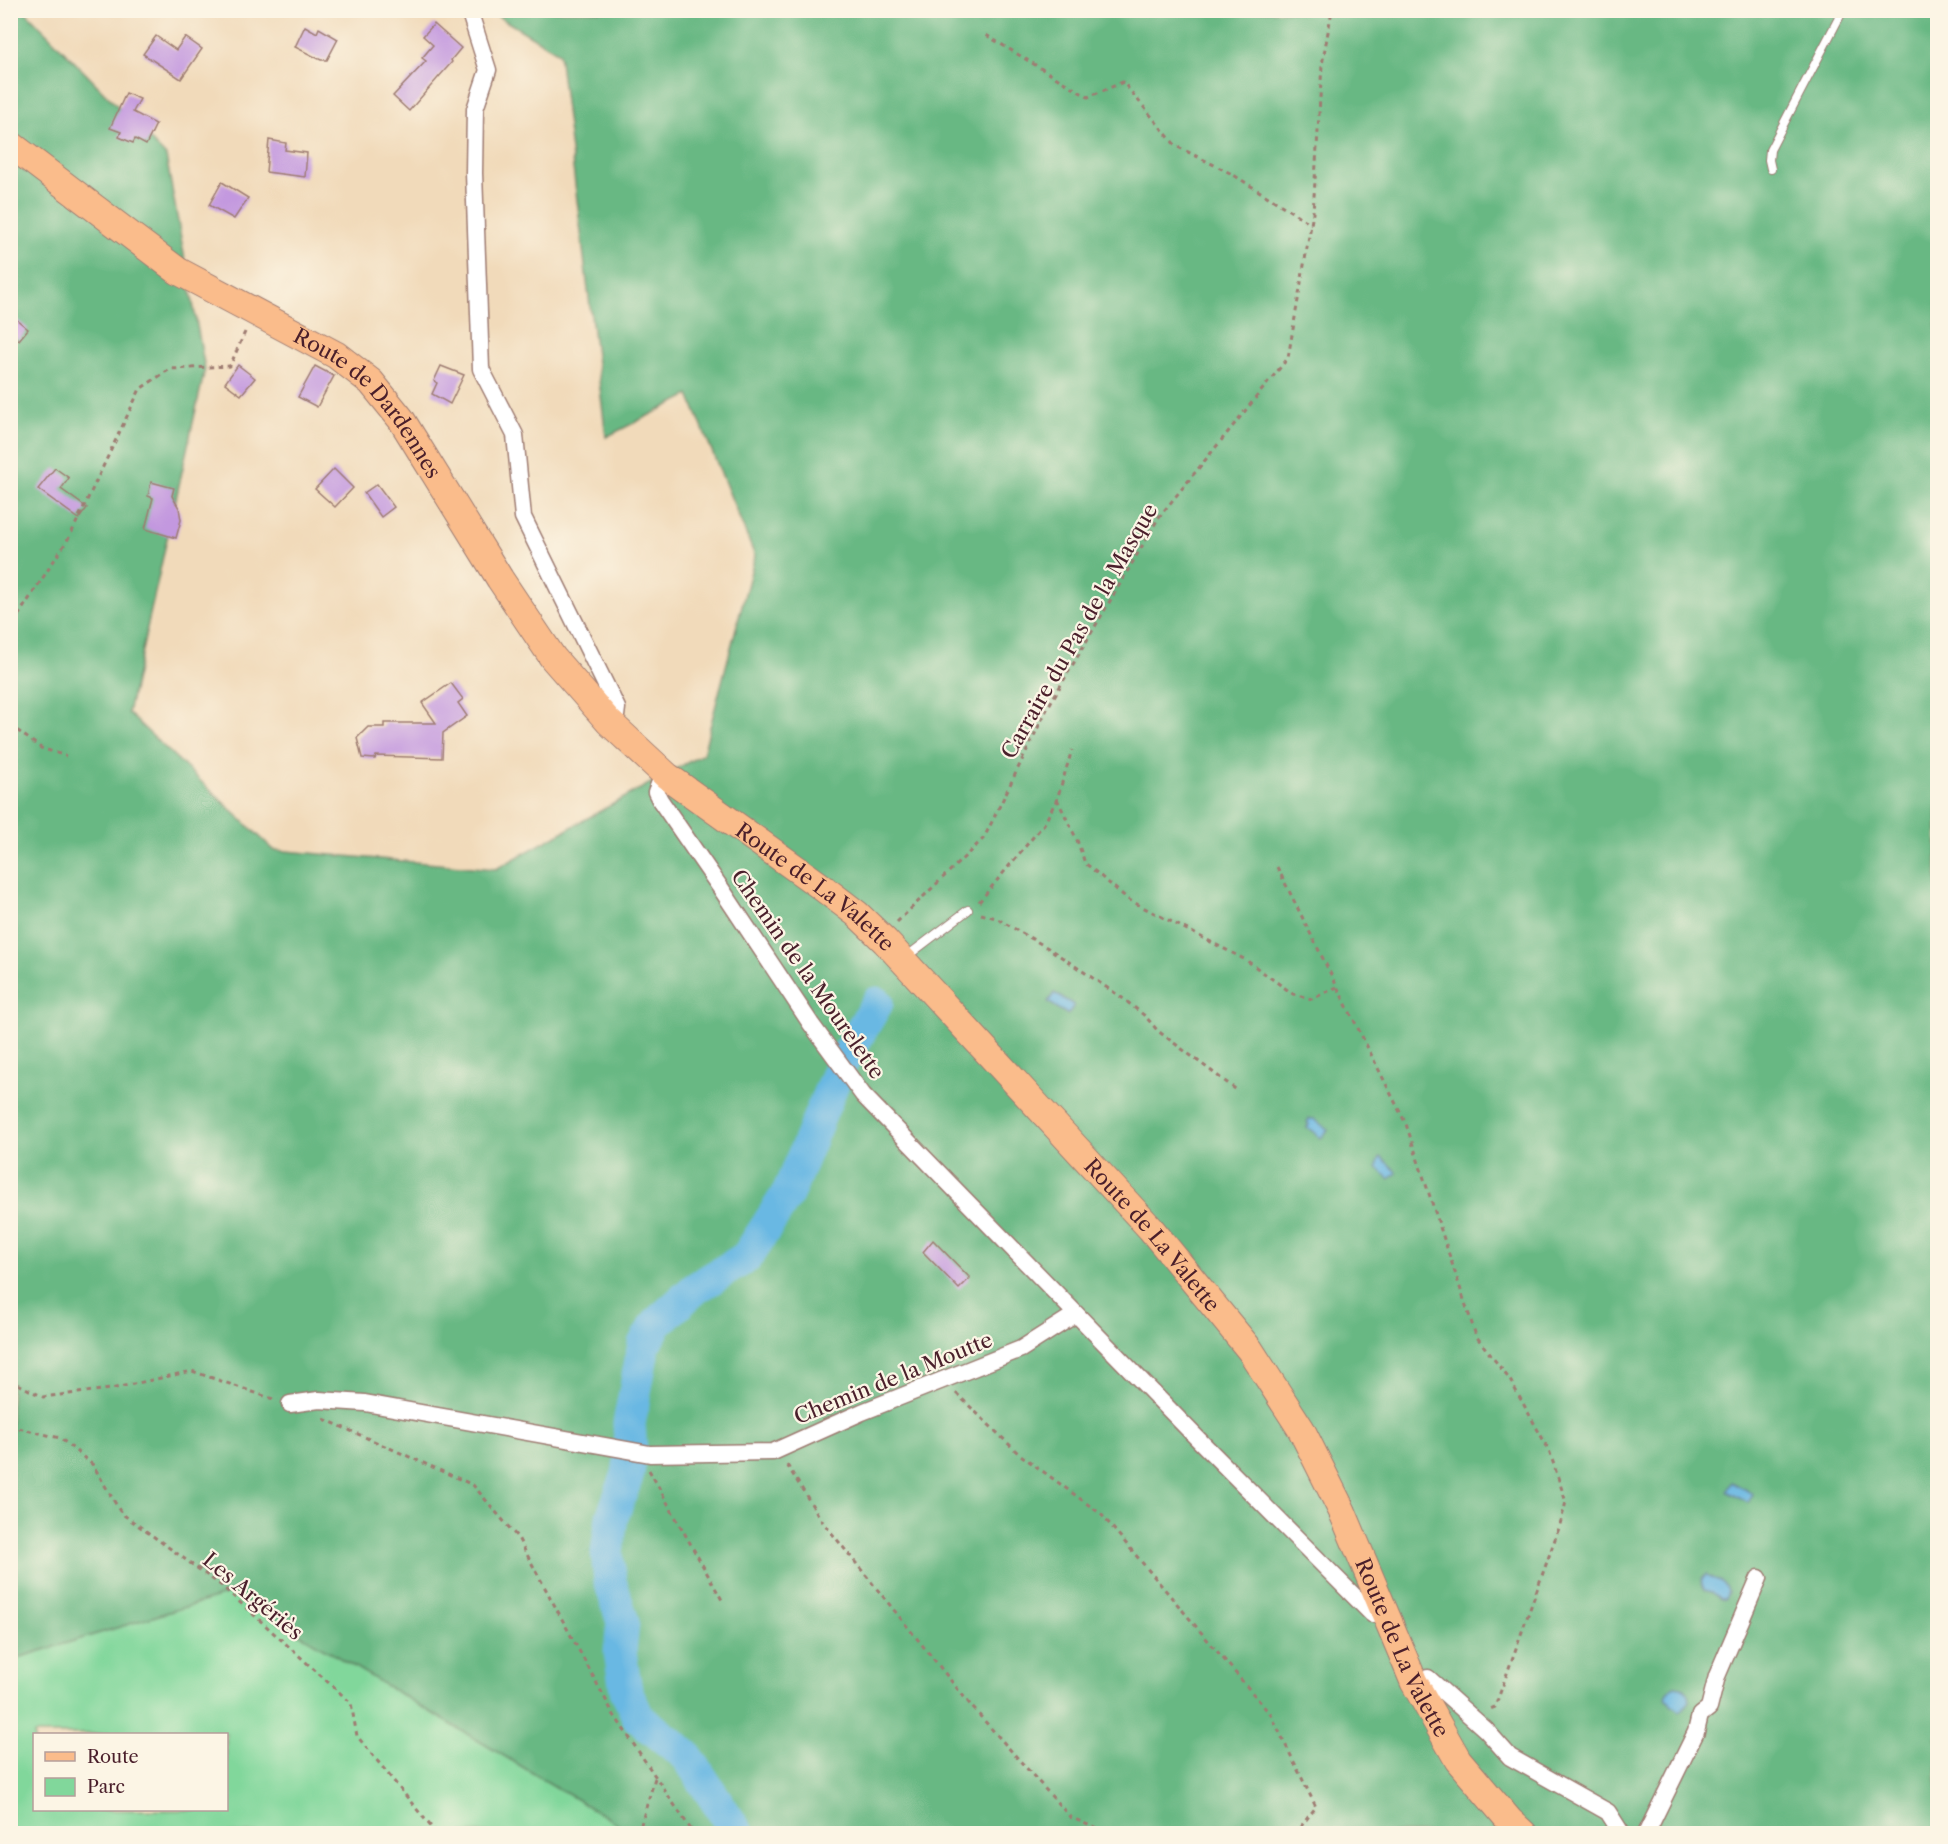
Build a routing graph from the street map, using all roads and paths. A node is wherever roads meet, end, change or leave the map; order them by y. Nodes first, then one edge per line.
1 (469, 10) edge
2 (1332, 10) edge
3 (1843, 10) edge
4 (986, 34) dead end
5 (10, 144) edge
6 (1771, 169) dead end
7 (1311, 224) junction
8 (255, 311) junction
9 (10, 632) edge
10 (609, 722) junction
11 (10, 725) edge
12 (1072, 750) dead end
13 (640, 751) joint
14 (66, 756) dead end
15 (667, 776) junction
16 (1057, 799) junction
17 (1277, 867) dead end
18 (968, 910) junction
19 (894, 950) junction
20 (1337, 987) junction
21 (1238, 1091) dead end
22 (1076, 1314) junction
23 (10, 1380) edge
24 (943, 1381) junction
25 (290, 1404) joint
26 (322, 1419) dead end
27 (10, 1426) edge
28 (793, 1443) junction
29 (639, 1453) junction
30 (1759, 1578) dead end
31 (722, 1600) dead end
32 (1384, 1611) junction
33 (1414, 1682) junction
34 (1472, 1718) junction
35 (655, 1776) junction
36 (437, 1833) edge
37 (638, 1833) edge
38 (694, 1833) edge
39 (1110, 1833) edge
40 (1295, 1833) edge
41 (1524, 1833) edge
42 (1622, 1833) edge
43 (1646, 1833) edge

1 - 10 street
2 - 7 path, Carraire du Pas de la Masque
3 - 6 lane
4 - 7 path
5 - 8 main road, Route de Dardennes
7 - 19 path, Carraire du Pas de la Masque
8 - 9 path
8 - 10 main road, Route de Dardennes
10 - 13 main road, Route de Dardennes
11 - 14 path
12 - 16 path
13 - 15 main road, Route de La Valette
15 - 19 main road, Route de La Valette
15 - 22 street, Chemin de la Mourelette
16 - 18 path
16 - 20 path
17 - 20 path
18 - 19 lane
18 - 21 path
19 - 32 main road, Route de La Valette
20 - 34 path
22 - 24 street, Chemin de la Moutte
22 - 32 street
23 - 25 path
24 - 28 street, Chemin de la Moutte
24 - 40 path
25 - 29 street, Chemin de la Moutte
26 - 35 path
27 - 36 path, Les Argériès
28 - 29 street, Chemin de la Moutte
28 - 39 path
29 - 31 path
30 - 43 street
32 - 33 main road, Route de La Valette
33 - 34 street
33 - 41 main road, Route de La Valette
34 - 42 street
35 - 37 path
35 - 38 path

